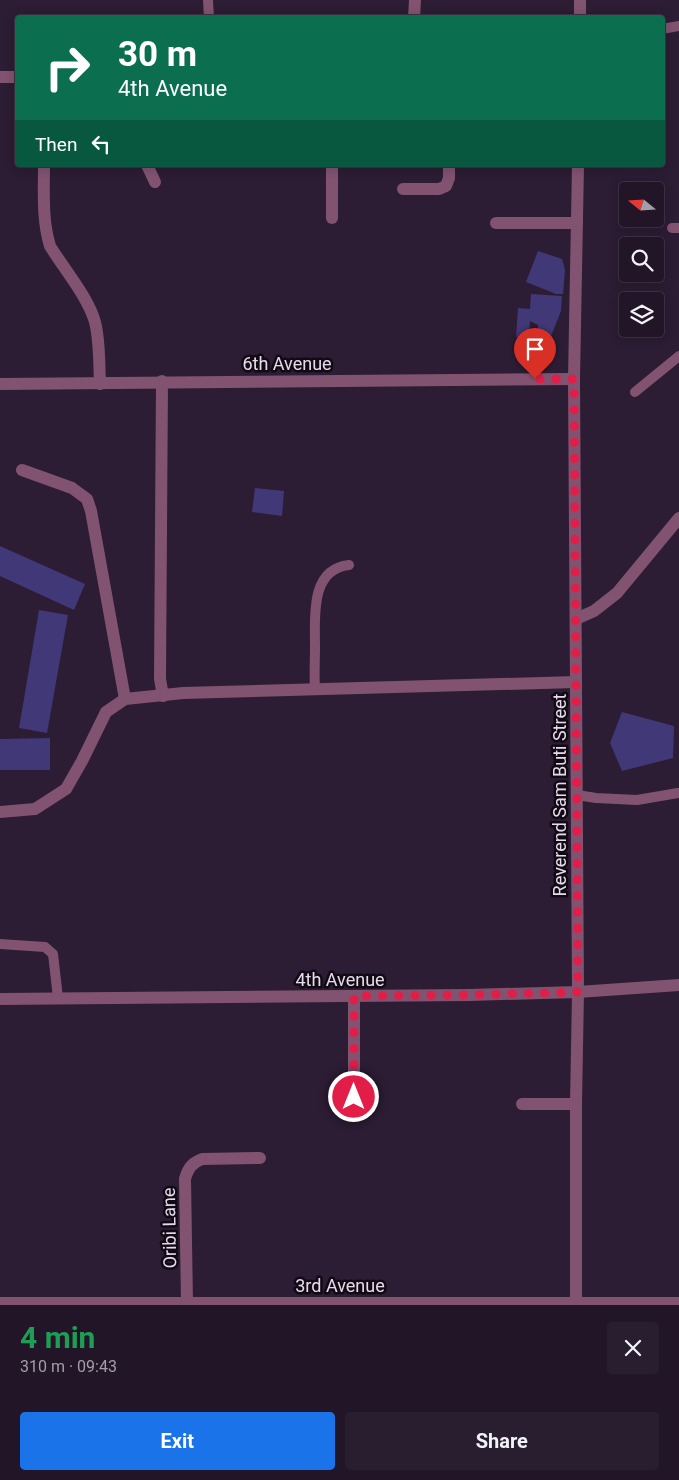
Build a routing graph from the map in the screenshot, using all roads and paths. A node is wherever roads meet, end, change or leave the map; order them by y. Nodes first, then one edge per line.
1 (208, 0) edge
2 (415, 0) edge
3 (580, 0) edge
4 (209, 15) edge
5 (414, 15) edge
6 (580, 15) edge
7 (679, 26) edge
8 (665, 28) edge
9 (0, 77) edge
10 (15, 77) edge
11 (44, 167) edge
12 (147, 167) edge
13 (332, 167) edge
14 (449, 167) edge
15 (578, 167) edge
16 (155, 182) dead end
17 (403, 189) dead end
18 (332, 218) dead end
19 (577, 222) junction
20 (496, 223) dead end
21 (679, 356) edge
22 (574, 379) junction
23 (162, 382) junction
24 (0, 384) edge
25 (100, 384) junction
26 (634, 392) dead end
27 (22, 470) dead end
28 (679, 518) edge
29 (349, 565) dead end
30 (576, 619) junction
31 (576, 682) junction
32 (315, 690) junction
33 (163, 696) junction
34 (125, 699) junction
35 (678, 793) dead end
36 (577, 795) junction
37 (0, 812) edge
38 (0, 944) edge
39 (679, 985) edge
40 (578, 992) junction
41 (354, 996) junction
42 (0, 998) edge
43 (58, 998) junction
44 (354, 1097) dead end
45 (522, 1104) dead end
46 (576, 1104) junction
47 (260, 1158) dead end
48 (0, 1303) edge
49 (187, 1303) junction
50 (679, 1303) edge
51 (100, 1304) edge
52 (576, 1304) edge

1 - 4 lane
2 - 5 street
3 - 6 street
7 - 8 lane
9 - 10 street
11 - 25 street
12 - 16 street
13 - 18 street
14 - 17 street
15 - 19 street, Reverend Sam Buti Street
19 - 20 street
19 - 22 street, Reverend Sam Buti Street
21 - 26 lane
22 - 23 street, 6th Avenue
22 - 30 street, Reverend Sam Buti Street
23 - 25 street, 6th Avenue
23 - 33 street
24 - 25 street, 6th Avenue
27 - 34 street
28 - 30 street
29 - 32 lane
30 - 31 street, Reverend Sam Buti Street
31 - 32 street
31 - 36 street, Reverend Sam Buti Street
32 - 33 street
33 - 34 street
34 - 37 street
35 - 36 lane
36 - 40 street, Reverend Sam Buti Street
38 - 43 lane
39 - 40 street, 4th Avenue
40 - 41 street, 4th Avenue
40 - 46 street, Reverend Sam Buti Street
41 - 43 street, 4th Avenue
41 - 44 street
42 - 43 street, 4th Avenue
45 - 46 street
46 - 52 street, Reverend Sam Buti Street
47 - 49 street, Oribi Lane
48 - 51 street, 3rd Avenue
49 - 51 street, 3rd Avenue
49 - 52 street, 3rd Avenue
50 - 52 street, 3rd Avenue

